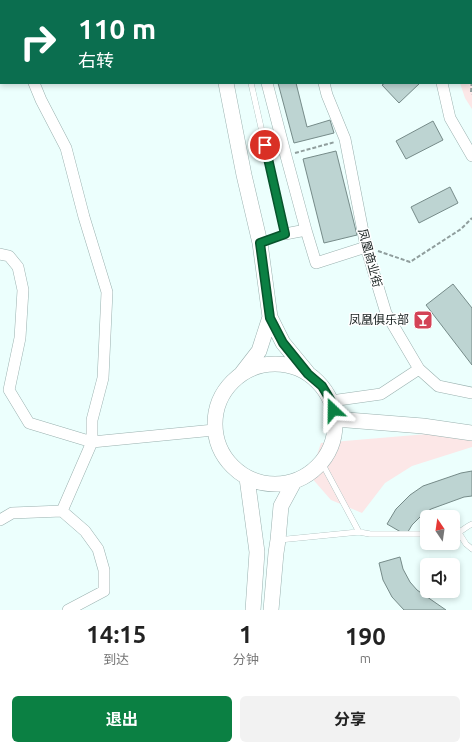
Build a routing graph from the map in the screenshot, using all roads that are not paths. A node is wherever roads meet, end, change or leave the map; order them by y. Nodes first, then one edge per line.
1 (34, 84) edge
2 (226, 84) edge
3 (251, 84) edge
4 (267, 84) edge
5 (324, 84) edge
6 (442, 84) edge
7 (472, 156) edge
8 (306, 230) junction
9 (285, 234) junction
10 (260, 243) junction
11 (366, 247) junction
12 (0, 254) edge
13 (270, 318) junction
14 (420, 368) junction
15 (241, 374) junction
16 (308, 374) junction
17 (4, 392) edge
18 (472, 392) edge
19 (331, 401) junction
20 (335, 419) junction
21 (214, 430) junction
22 (472, 433) edge
23 (92, 442) junction
24 (322, 463) junction
25 (247, 478) junction
26 (294, 482) junction
27 (62, 511) junction
28 (0, 520) edge
29 (472, 524) edge
30 (460, 531) edge
31 (359, 532) junction
32 (420, 534) edge
33 (460, 537) edge
34 (278, 540) junction
35 (472, 549) edge
36 (68, 610) edge
37 (253, 610) edge
38 (271, 610) edge

1 - 23 street
2 - 10 main road
3 - 9 lane
4 - 8 street
5 - 11 street, 凤凰商业街
6 - 7 street
8 - 9 street
8 - 11 street
9 - 10 lane
10 - 13 main road
11 - 14 street, 凤凰商业街
12 - 17 street
13 - 15 main road
13 - 16 main road
14 - 18 street, 凤凰商业街
14 - 19 street
15 - 16 main road
15 - 21 main road
16 - 19 main road
17 - 23 street
19 - 20 main road
20 - 22 main road
20 - 24 main road
21 - 23 street
21 - 25 main road
23 - 27 street
24 - 26 main road
24 - 31 lane
25 - 26 main road
25 - 37 main road
26 - 34 main road
27 - 28 street
27 - 36 street
29 - 30 lane
31 - 32 lane
31 - 34 lane
33 - 35 lane
34 - 38 main road

